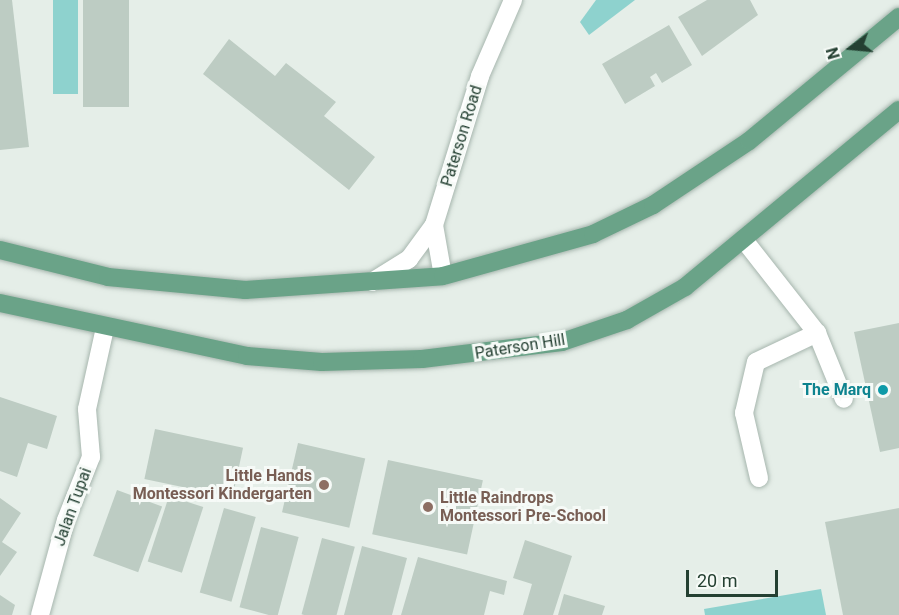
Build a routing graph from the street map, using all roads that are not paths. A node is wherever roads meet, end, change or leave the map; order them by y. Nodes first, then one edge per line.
1 (513, 0) edge
2 (899, 17) edge
3 (899, 110) edge
4 (434, 225) junction
5 (744, 240) junction
6 (0, 249) edge
7 (443, 276) junction
8 (368, 285) junction
9 (0, 303) edge
10 (105, 328) junction
11 (817, 333) junction
12 (844, 399) dead end
13 (759, 478) dead end
14 (40, 615) edge

1 - 4 street, Paterson Road
2 - 7 main road
3 - 5 main road, Paterson Hill
4 - 7 street, Paterson Road
4 - 8 street
5 - 10 main road, Paterson Hill
5 - 11 street
6 - 8 main road
7 - 8 main road
9 - 10 main road
10 - 14 street, Jalan Tupai
11 - 12 street
11 - 13 street

